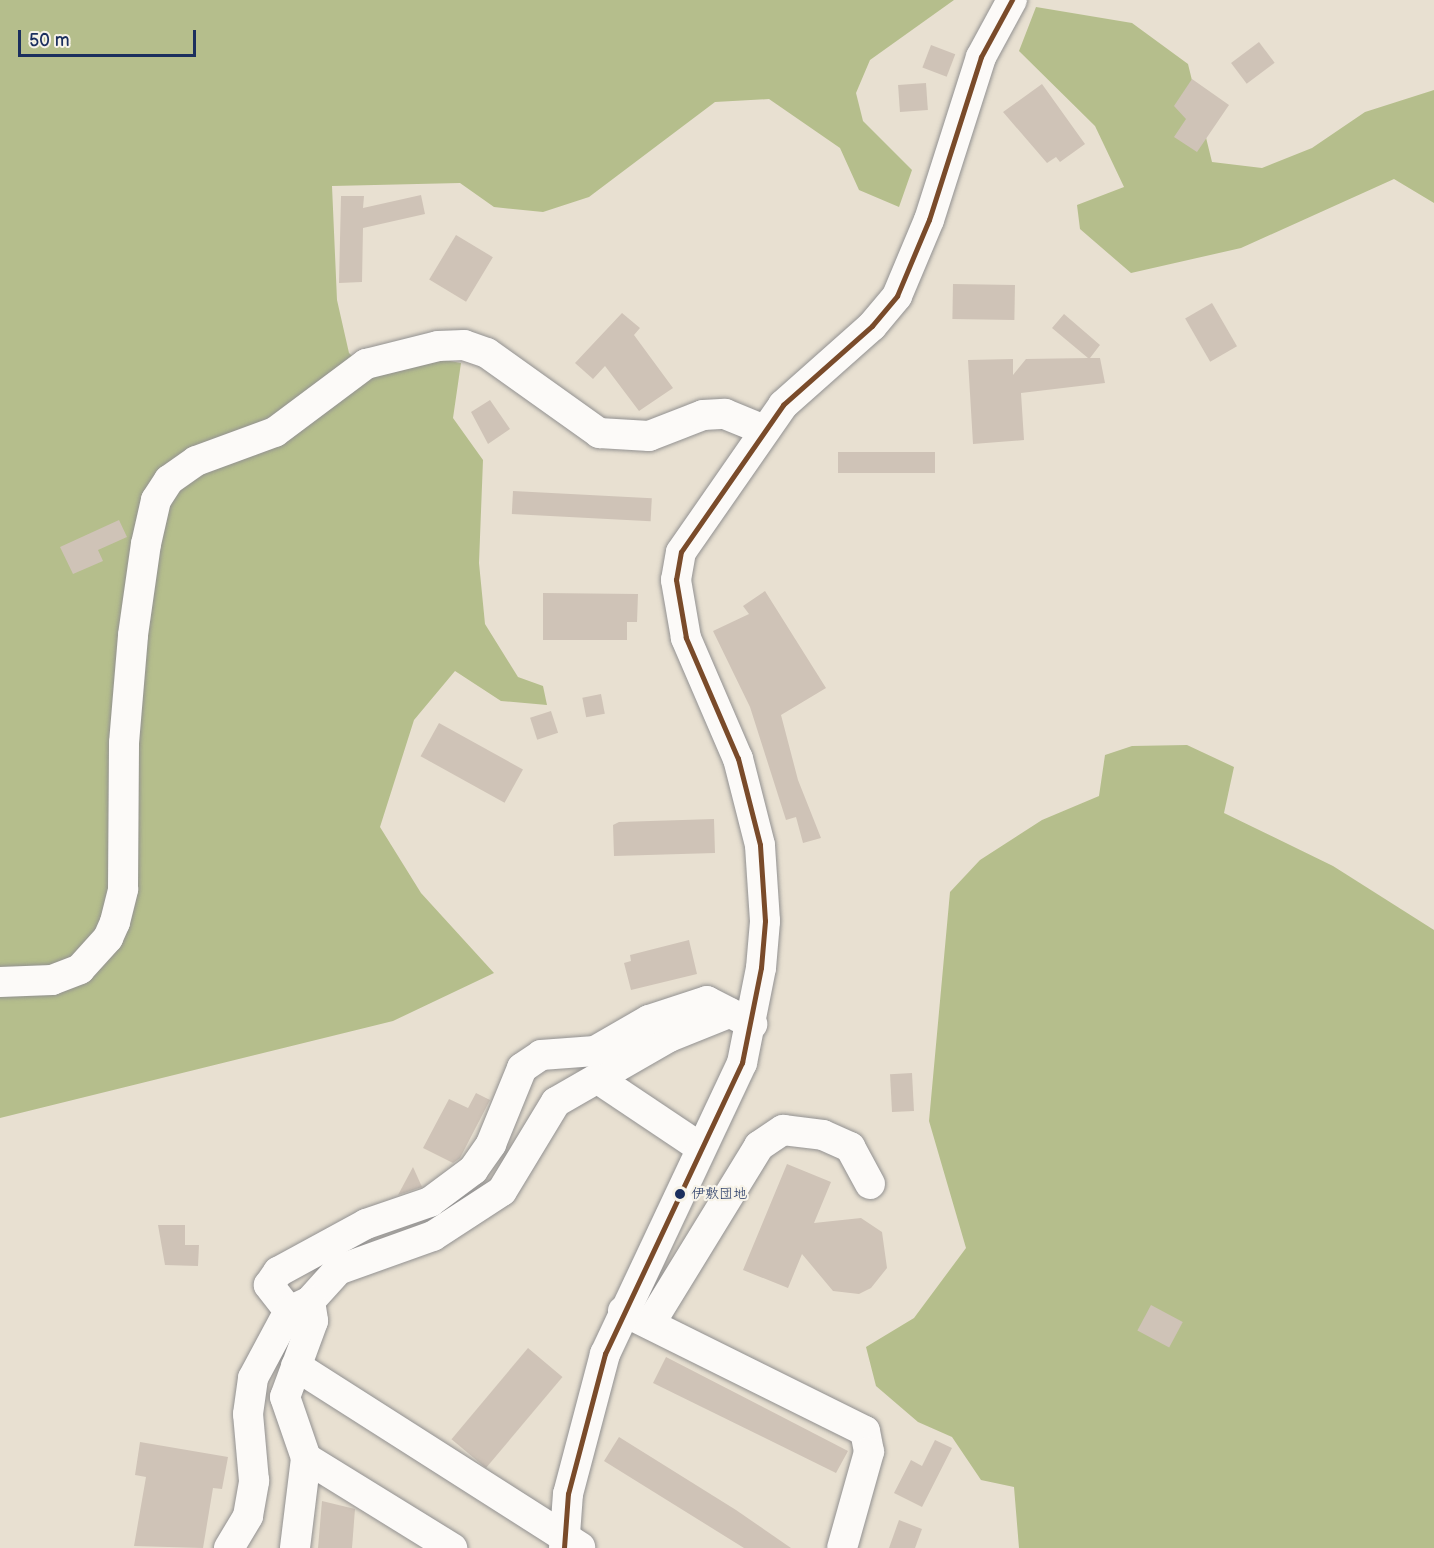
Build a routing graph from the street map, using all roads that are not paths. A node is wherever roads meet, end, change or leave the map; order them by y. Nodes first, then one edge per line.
1 (1012, 0) edge
2 (764, 430) junction
3 (0, 982) edge
4 (741, 1019) junction
5 (601, 1081) junction
6 (701, 1148) junction
7 (870, 1184) dead end
8 (300, 1306) junction
9 (623, 1311) junction
10 (650, 1324) junction
11 (296, 1366) junction
12 (306, 1458) junction
13 (423, 1539) edge
14 (570, 1544) edge
15 (229, 1548) edge
16 (295, 1548) edge
17 (452, 1548) edge
18 (842, 1548) edge

1 - 2 street
2 - 3 street
2 - 4 street
4 - 5 street
4 - 6 street
4 - 8 street
5 - 6 street
5 - 8 street
6 - 9 street
7 - 10 street
8 - 11 street
8 - 15 street
9 - 10 street
9 - 14 street
10 - 18 street
11 - 12 street
11 - 14 street
12 - 13 street
12 - 16 street
13 - 17 street

